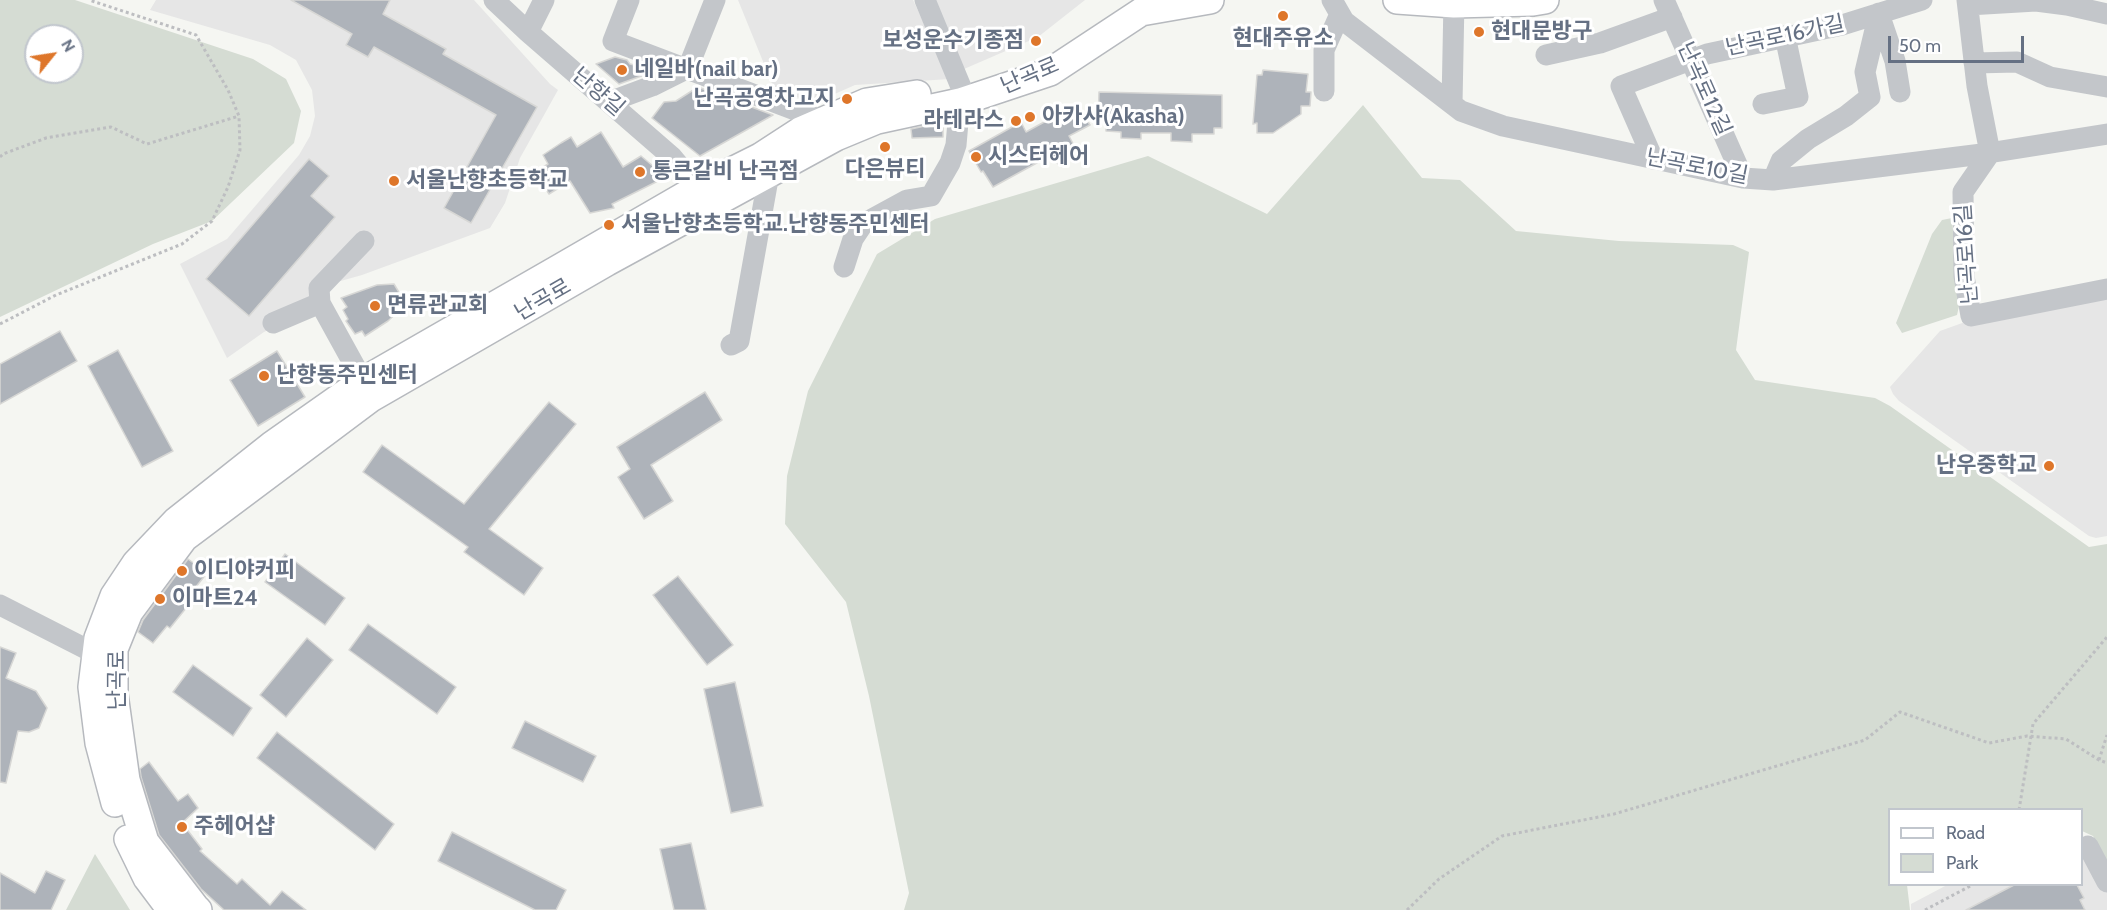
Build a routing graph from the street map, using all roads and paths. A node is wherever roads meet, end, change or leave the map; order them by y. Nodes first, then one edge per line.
1 (89, 0) edge
2 (494, 0) edge
3 (544, 0) edge
4 (629, 0) edge
5 (715, 0) edge
6 (925, 0) edge
7 (1125, 0) edge
8 (1210, 0) edge
9 (1397, 0) edge
10 (1545, 0) edge
11 (1922, 0) edge
12 (1454, 2) edge
13 (1967, 3) edge
14 (1336, 7) edge
15 (1668, 9) edge
16 (1879, 13) junction
17 (2107, 14) edge
18 (528, 32) junction
19 (1785, 36) junction
20 (1546, 55) dead end
21 (1691, 58) junction
22 (1974, 63) junction
23 (688, 68) junction
24 (2107, 87) edge
25 (1324, 91) dead end
26 (1900, 92) dead end
27 (961, 95) junction
28 (609, 102) junction
29 (1452, 104) junction
30 (1762, 104) dead end
31 (239, 116) junction
32 (824, 121) junction
33 (2107, 134) edge
34 (1990, 153) junction
35 (0, 157) edge
36 (1653, 159) junction
37 (762, 167) junction
38 (1743, 178) junction
39 (1773, 180) junction
40 (698, 188) junction
41 (364, 241) dead end
42 (844, 267) dead end
43 (2107, 289) edge
44 (320, 303) junction
45 (273, 322) dead end
46 (0, 324) edge
47 (731, 345) dead end
48 (363, 381) junction
49 (0, 605) edge
50 (2107, 637) edge
51 (96, 654) junction
52 (2107, 735) edge
53 (2030, 737) junction
54 (2099, 760) junction
55 (2107, 763) edge
56 (2019, 808) edge
57 (2088, 846) dead end
58 (2107, 882) edge
59 (1972, 886) edge
60 (171, 910) edge
61 (198, 910) edge
62 (1407, 910) edge
63 (1924, 910) edge

1 - 31 path
2 - 18 street, 난향길
3 - 18 street
4 - 23 street
5 - 23 street
6 - 27 street
7 - 27 main road, 난곡로
8 - 27 main road, 난곡로
9 - 12 main road
10 - 12 main road
11 - 16 street, 난곡로16가길
12 - 29 street
13 - 17 street
13 - 22 street
14 - 25 street
14 - 29 street, 난곡로10길
15 - 20 street
15 - 21 street, 난곡로12길
16 - 19 street, 난곡로16가길
16 - 26 street
16 - 39 street, 난곡로16가길
18 - 28 street, 난향길
19 - 21 street, 난곡로16가길
19 - 30 street
21 - 36 street, 난곡로16가길
21 - 38 street, 난곡로12길
22 - 24 street
22 - 34 street
23 - 28 street
23 - 32 street
27 - 32 main road, 난곡로
27 - 37 main road, 난곡로
27 - 42 street
28 - 40 street, 난향길
29 - 36 street, 난곡로10길
31 - 35 path
31 - 46 path
32 - 37 main road, 난곡로
33 - 34 street, 난곡로10길
34 - 39 street, 난곡로10길
34 - 43 street, 난곡로16길
36 - 38 street, 난곡로10길
37 - 40 main road, 난곡로
37 - 47 street
37 - 61 main road, 난곡로
38 - 39 street, 난곡로10길
40 - 48 main road, 난곡로
41 - 44 street
44 - 45 street
44 - 48 street
48 - 51 main road, 난곡로
49 - 51 street
50 - 53 path
51 - 60 main road, 난곡로
52 - 54 path
53 - 54 path
53 - 56 path
53 - 62 path
54 - 55 path
57 - 58 street
59 - 63 path

